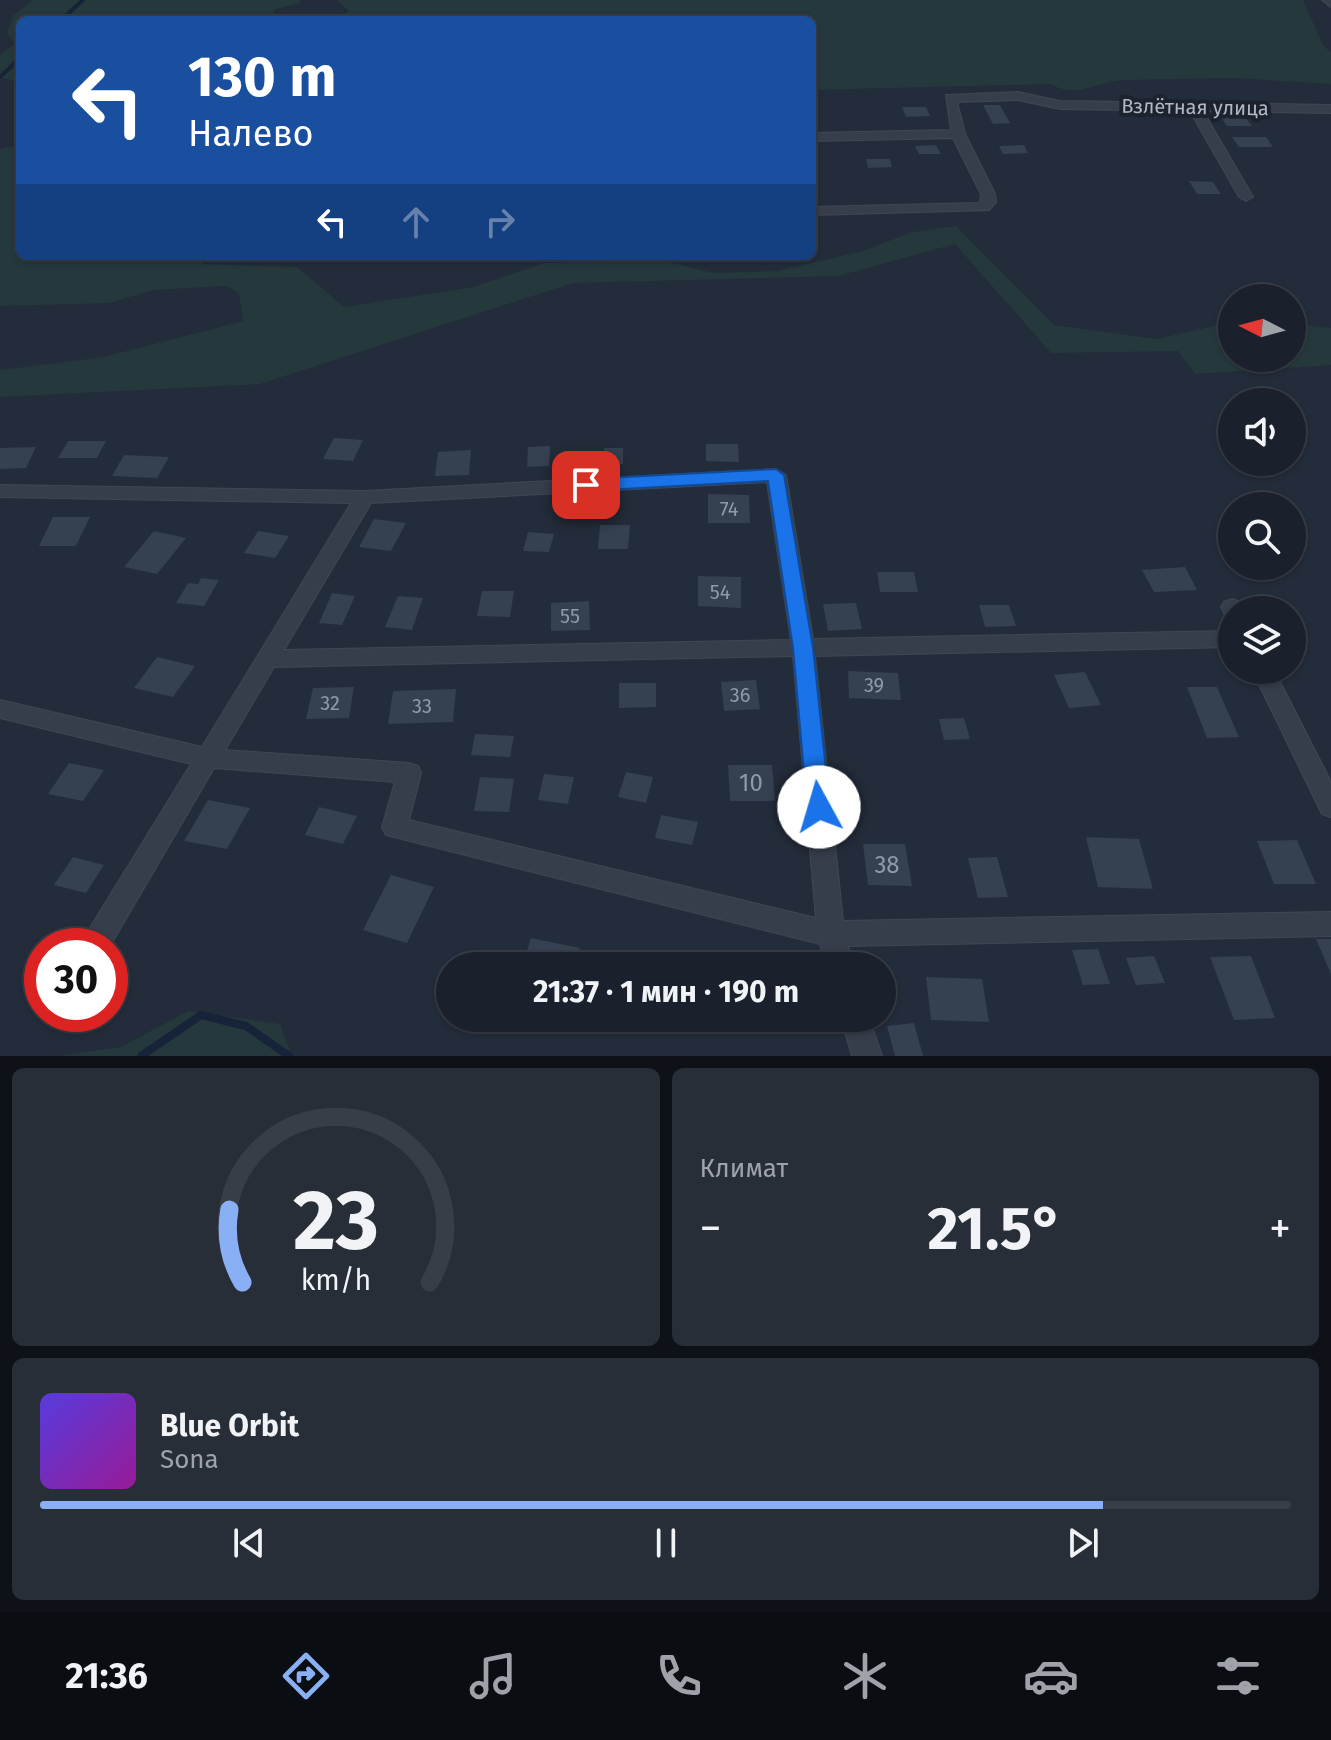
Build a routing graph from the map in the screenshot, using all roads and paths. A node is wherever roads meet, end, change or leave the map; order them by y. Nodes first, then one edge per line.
1 (1194, 107) junction
2 (1331, 109) edge
3 (958, 134) junction
4 (816, 137) edge
5 (1246, 197) dead end
6 (816, 211) edge
7 (0, 491) edge
8 (365, 497) junction
9 (1218, 639) edge
10 (803, 648) junction
11 (269, 659) junction
12 (1270, 684) edge
13 (0, 709) edge
14 (206, 758) junction
15 (1331, 807) edge
16 (1331, 924) edge
17 (105, 928) edge
18 (831, 934) junction
19 (836, 952) edge
20 (859, 1032) edge
21 (867, 1056) edge

1 - 2 street, Взлётная улица
1 - 3 street, Взлётная улица
1 - 5 street
3 - 4 street
3 - 6 street
7 - 8 street
8 - 10 street
8 - 11 street
9 - 10 street
10 - 11 street
10 - 18 street
11 - 14 street
12 - 15 street
13 - 14 street
14 - 17 street
14 - 18 street
16 - 18 street
18 - 19 street
20 - 21 street

